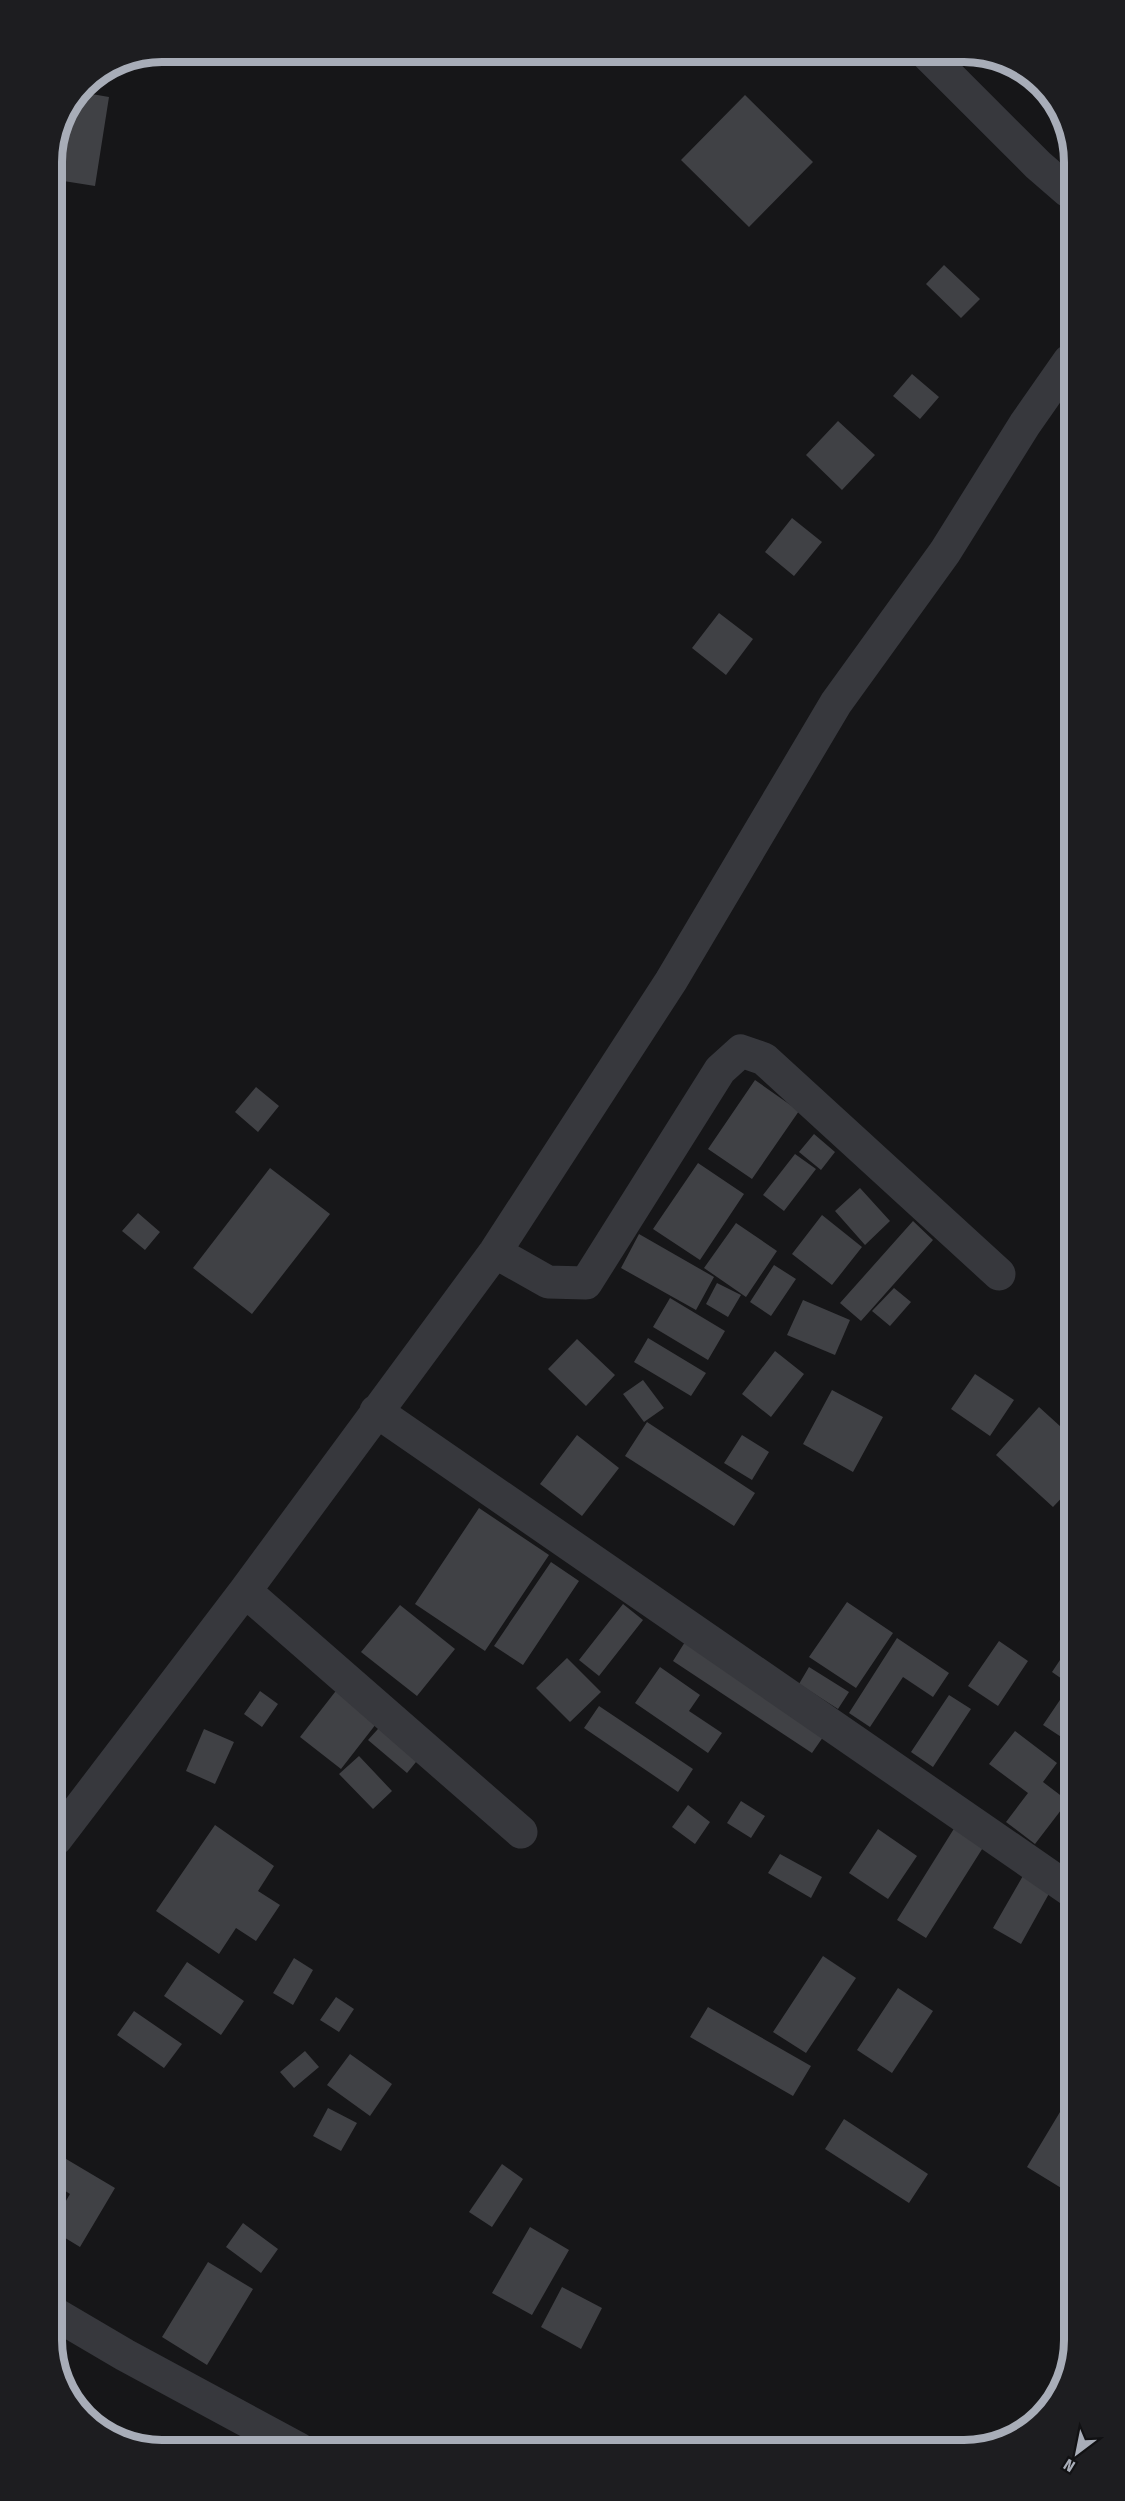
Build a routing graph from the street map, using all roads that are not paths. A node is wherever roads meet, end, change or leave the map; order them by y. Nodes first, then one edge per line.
1 (935, 62) edge
2 (1064, 188) edge
3 (1064, 368) edge
4 (495, 1252) junction
5 (999, 1274) dead end
6 (376, 1411) junction
7 (245, 1591) junction
8 (62, 1831) edge
9 (521, 1832) dead end
10 (1064, 1886) edge
11 (62, 2318) edge
12 (281, 2439) edge

1 - 2 street
3 - 4 street
4 - 5 street
4 - 6 street
6 - 7 street
6 - 10 street
7 - 8 street
7 - 9 street
11 - 12 street

